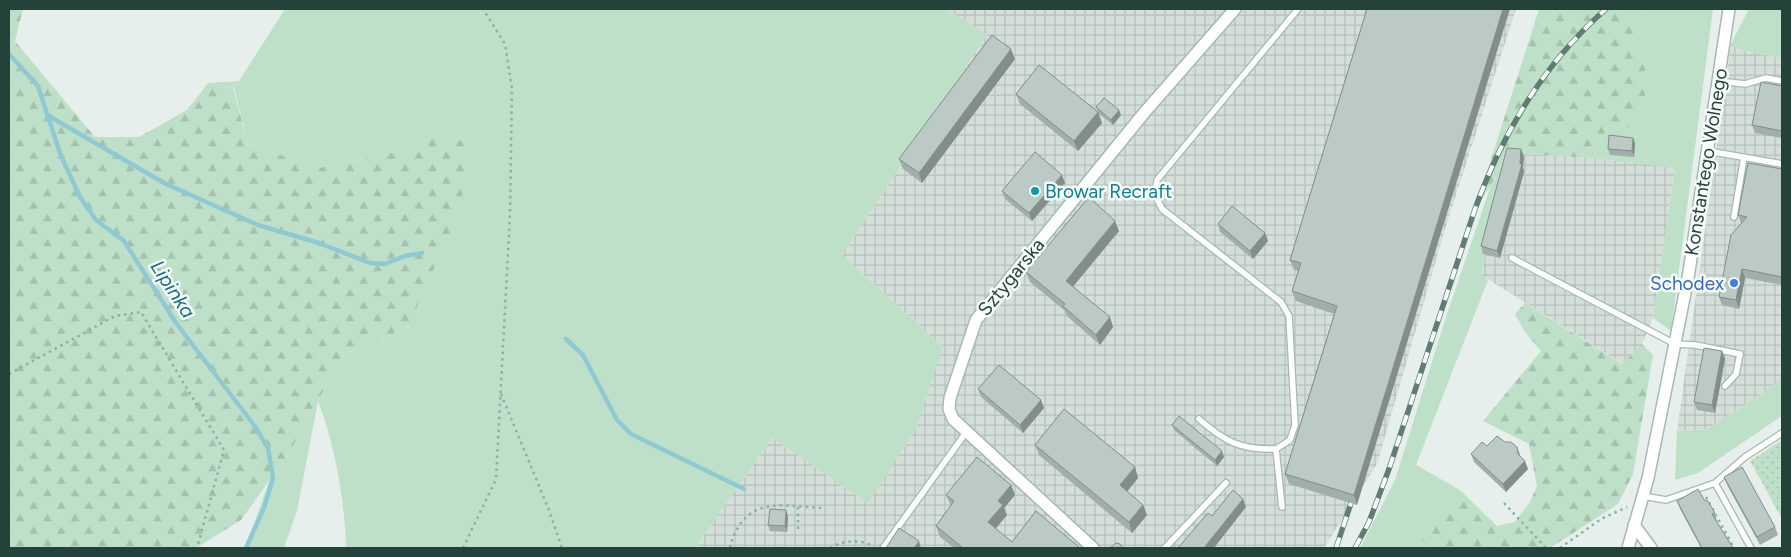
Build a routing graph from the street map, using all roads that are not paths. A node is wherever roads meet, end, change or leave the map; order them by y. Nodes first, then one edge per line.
1 (1235, 9) edge
2 (1298, 9) edge
3 (1728, 9) edge
4 (1719, 81) junction
5 (1782, 81) edge
6 (1708, 150) junction
7 (1744, 157) junction
8 (1782, 164) edge
9 (1734, 217) dead end
10 (1512, 258) dead end
11 (1675, 344) junction
12 (1725, 386) dead end
13 (1199, 419) dead end
14 (967, 431) junction
15 (1782, 433) edge
16 (1276, 449) junction
17 (1715, 482) junction
18 (1226, 483) dead end
19 (1643, 496) junction
20 (1282, 507) dead end
21 (1634, 525) junction
22 (883, 548) edge
23 (1093, 548) edge
24 (1165, 548) edge
25 (1628, 548) edge
26 (1651, 548) edge
27 (1751, 548) edge

1 - 14 street, Sztygarska
2 - 16 lane
3 - 4 street, Konstantego Wolnego
4 - 5 lane
4 - 6 street, Konstantego Wolnego
6 - 7 lane
6 - 11 street, Konstantego Wolnego
7 - 8 lane
7 - 9 lane
10 - 11 lane
11 - 12 lane
11 - 19 street, Konstantego Wolnego
13 - 16 lane
14 - 22 lane
14 - 23 street, Sztygarska
15 - 17 lane
16 - 20 lane
17 - 19 lane
17 - 27 lane
18 - 24 lane
19 - 21 street, Konstantego Wolnego
21 - 25 street, Konstantego Wolnego
21 - 26 street

